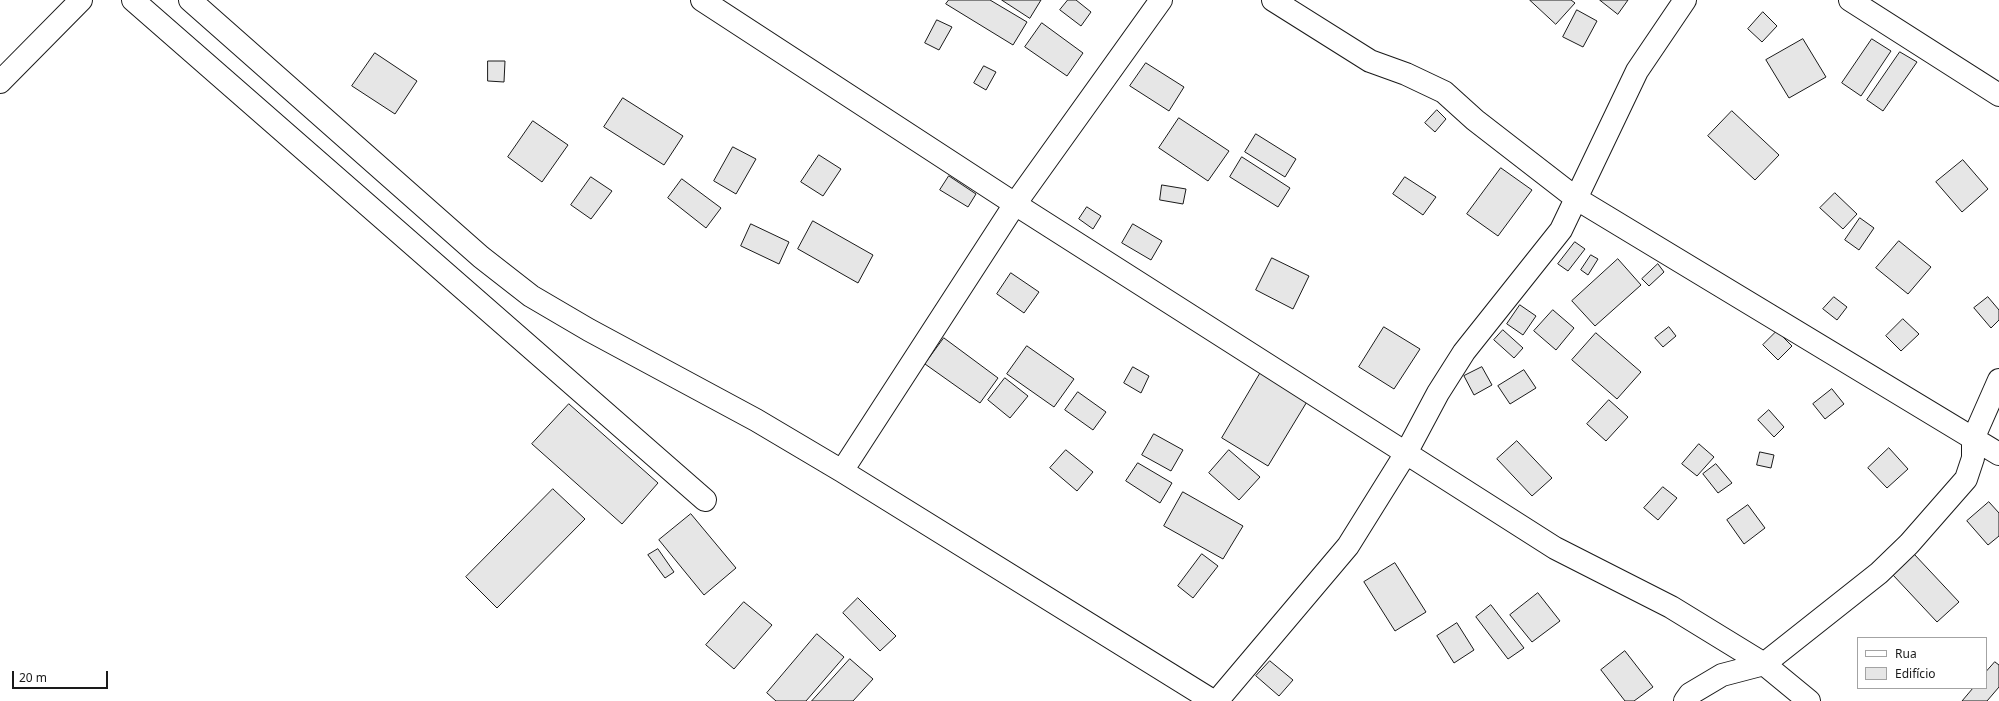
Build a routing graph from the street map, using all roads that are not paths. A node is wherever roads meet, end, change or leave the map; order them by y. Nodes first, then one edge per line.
1 (81, 0) edge
2 (133, 0) edge
3 (190, 0) edge
4 (702, 0) edge
5 (1162, 0) edge
6 (1273, 0) edge
7 (1685, 0) edge
8 (1850, 0) edge
9 (0, 82) edge
10 (1999, 95) edge
11 (1577, 199) junction
12 (1015, 204) junction
13 (1999, 380) edge
14 (1973, 439) junction
15 (1406, 453) junction
16 (1999, 454) edge
17 (842, 470) junction
18 (705, 500) dead end
19 (1764, 664) junction
20 (1213, 701) edge
21 (1217, 701) edge
22 (1685, 701) edge
23 (1809, 701) edge

1 - 9 street
2 - 18 street
3 - 17 street
4 - 12 street
5 - 12 street
6 - 11 street
7 - 11 street
8 - 10 street
11 - 14 street
11 - 15 street
12 - 15 street
12 - 17 street
13 - 14 street
14 - 16 street
14 - 19 street
15 - 19 street
15 - 21 street
17 - 20 street
19 - 22 street
19 - 23 street

